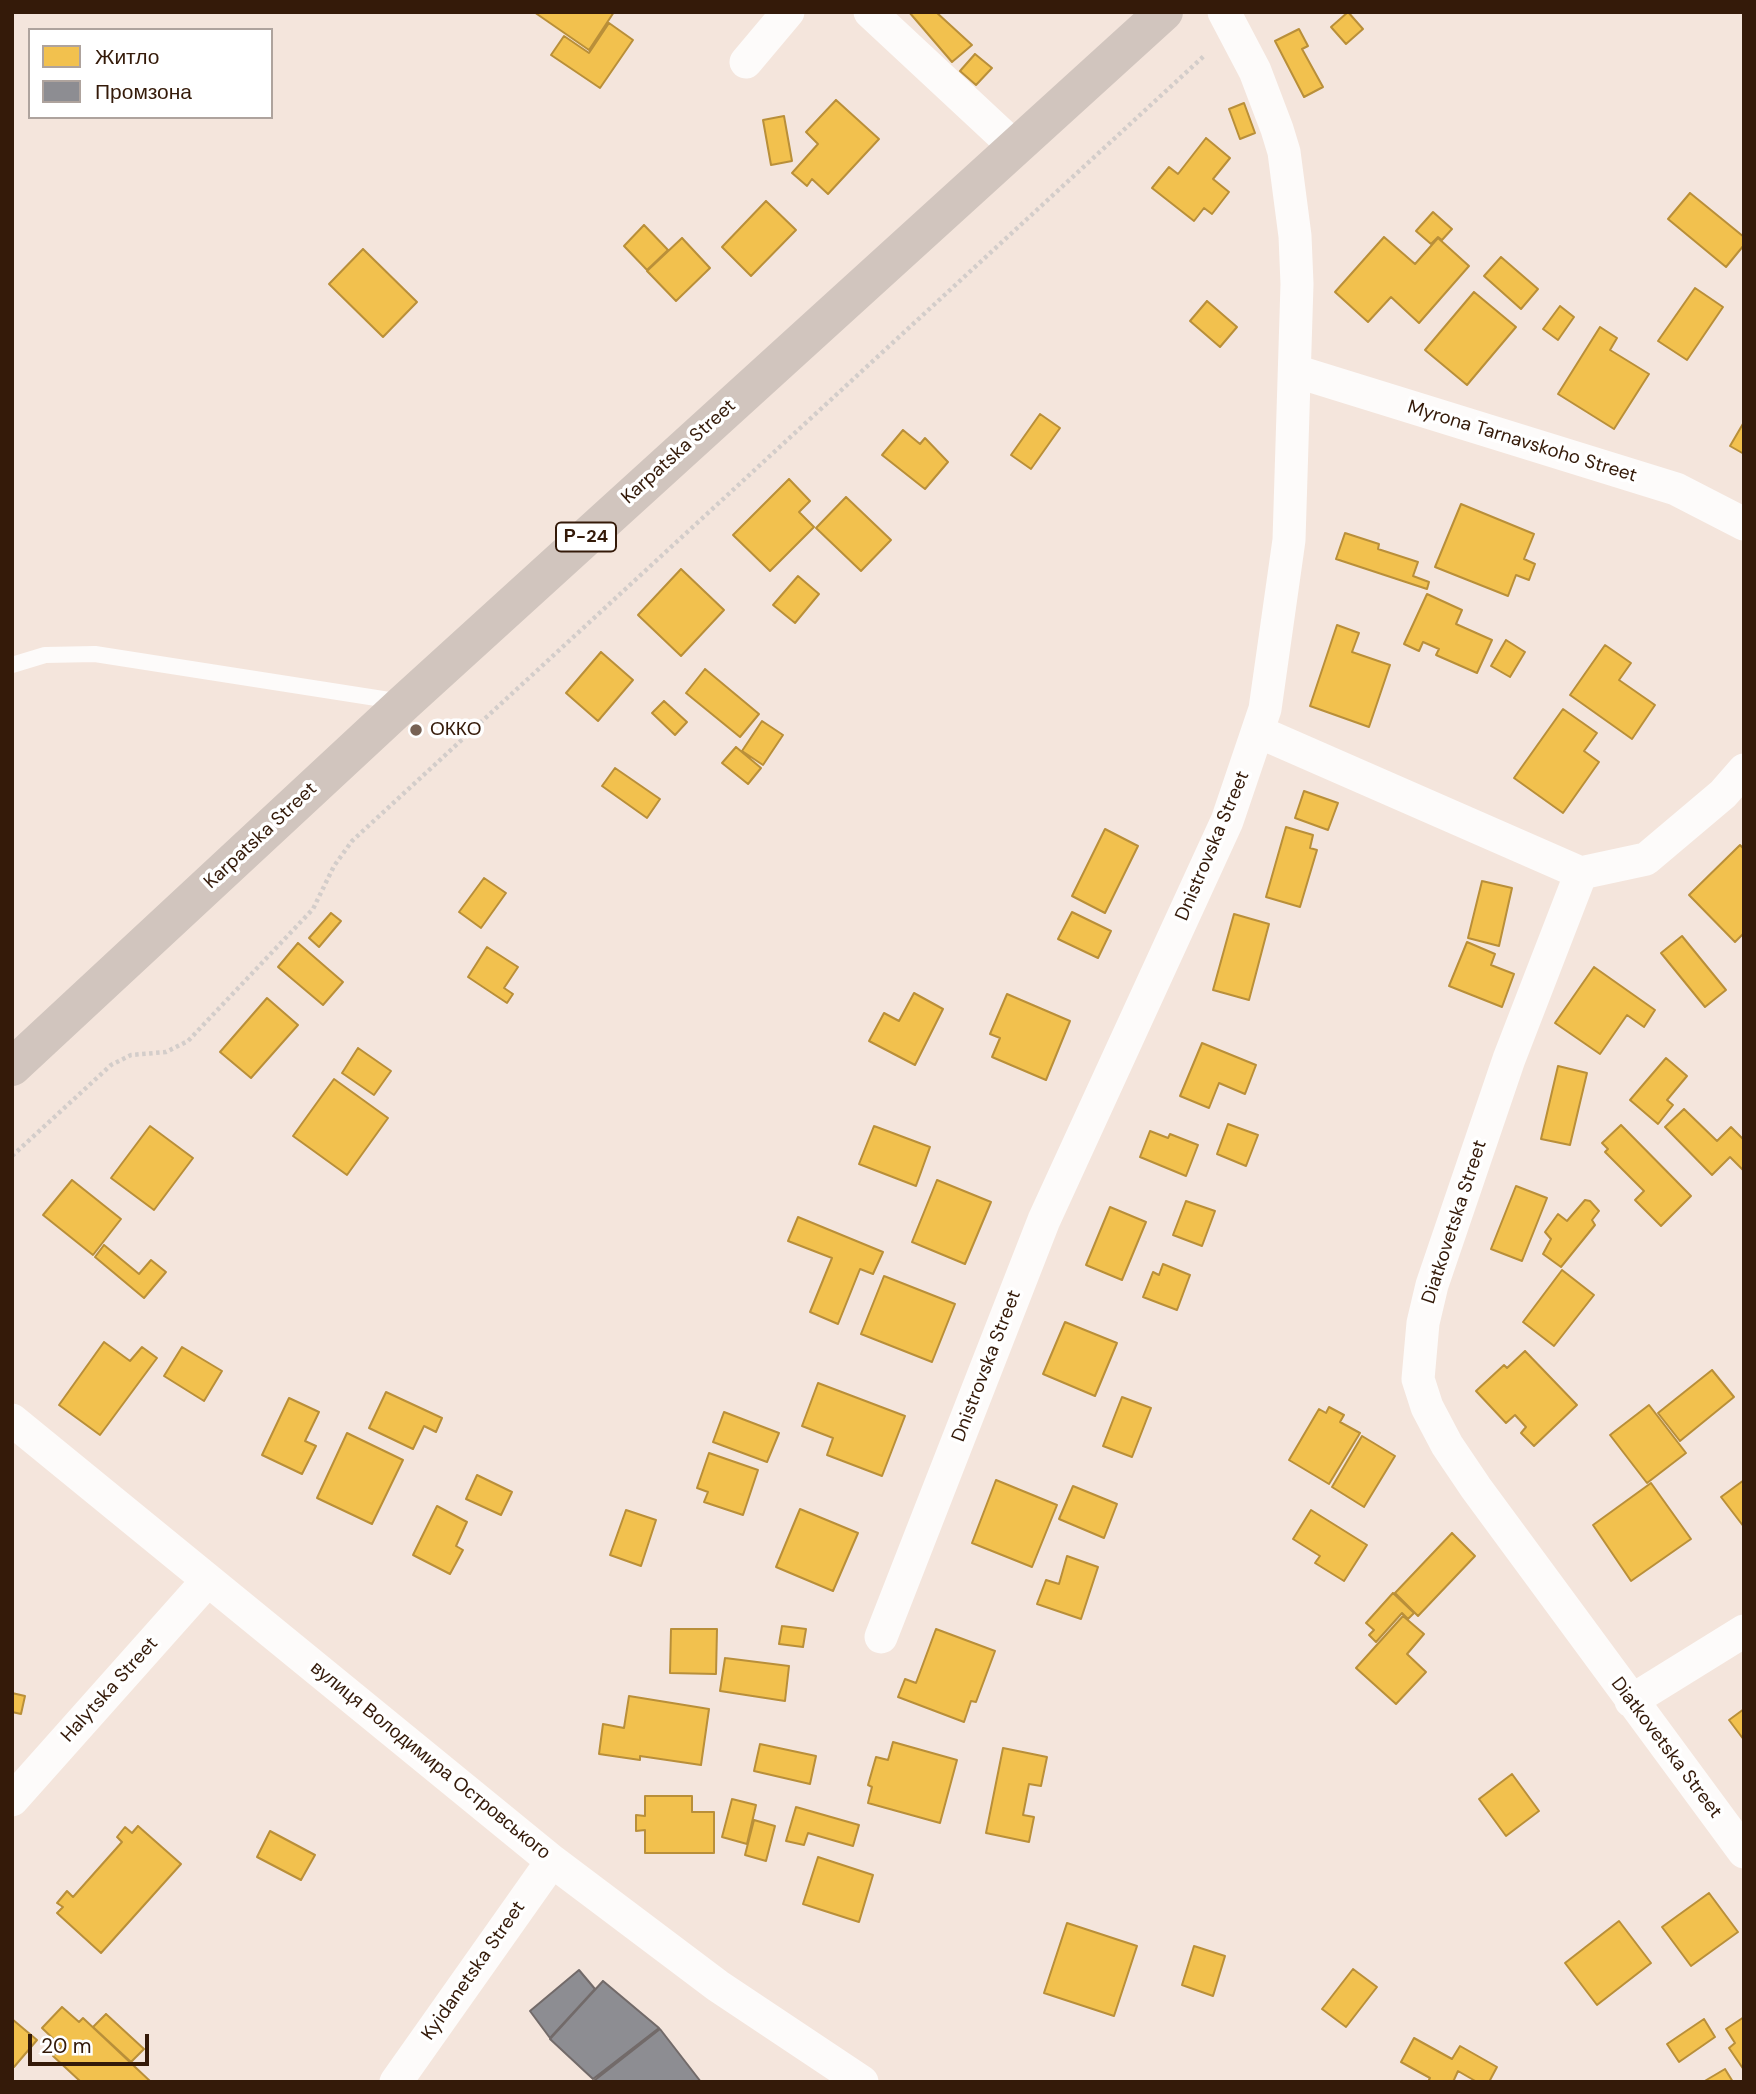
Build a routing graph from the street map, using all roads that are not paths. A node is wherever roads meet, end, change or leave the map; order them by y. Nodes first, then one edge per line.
1 (788, 12) edge
2 (870, 12) edge
3 (1164, 12) edge
4 (1229, 19) edge
5 (746, 62) dead end
6 (1014, 147) junction
7 (1295, 371) junction
8 (1744, 524) edge
9 (12, 665) edge
10 (405, 702) junction
11 (1259, 732) junction
12 (1744, 770) edge
13 (1581, 873) junction
14 (12, 1067) edge
15 (12, 1420) edge
16 (208, 1580) junction
17 (1744, 1631) edge
18 (881, 1637) dead end
19 (1631, 1701) junction
20 (12, 1800) edge
21 (1744, 1852) edge
22 (552, 1861) junction
23 (396, 2082) edge
24 (862, 2082) edge

1 - 5 street
2 - 6 street
3 - 6 main road, Karpatska Street / Р-24
4 - 7 street, Dnistrovska Street
6 - 10 main road, Karpatska Street / Р-24
7 - 8 street, Myrona Tarnavskoho Street
7 - 11 street, Dnistrovska Street
9 - 10 lane
10 - 14 main road, Karpatska Street / Р-24
11 - 13 street
11 - 18 street, Dnistrovska Street
12 - 13 street
13 - 19 street, Diatkovetska Street
15 - 16 street, вулиця Володимира Островського
16 - 20 street, Halytska Street
16 - 22 street, вулиця Володимира Островського
17 - 19 street
19 - 21 street, Diatkovetska Street
22 - 23 street, Kyidanetska Street
22 - 24 street, вулиця Володимира Островського

